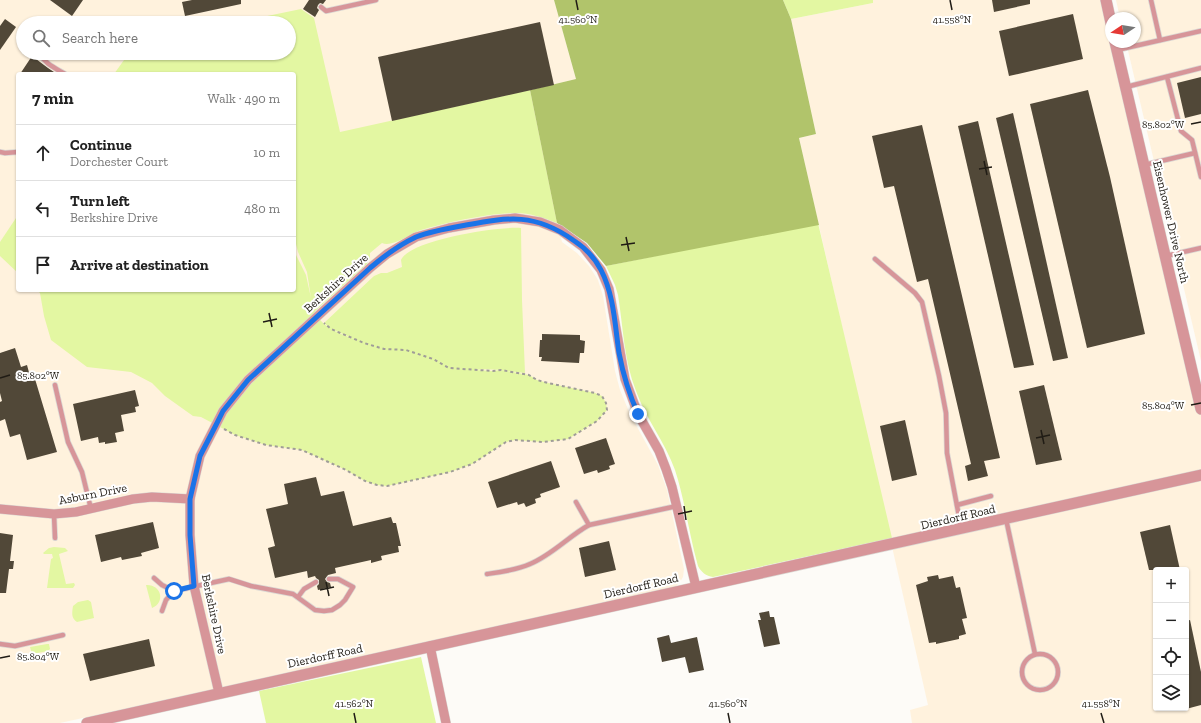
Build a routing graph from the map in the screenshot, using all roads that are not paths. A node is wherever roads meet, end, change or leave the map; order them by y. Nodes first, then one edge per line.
1 (376, 0) edge
2 (1106, 0) edge
3 (1151, 0) edge
4 (321, 7) dead end
5 (1109, 12) edge
6 (1201, 31) edge
7 (1160, 40) junction
8 (1141, 43) edge
9 (1116, 48) edge
10 (45, 60) edge
11 (1201, 68) edge
12 (62, 72) edge
13 (1167, 77) junction
14 (1126, 87) junction
15 (0, 152) edge
16 (16, 152) edge
17 (1195, 153) junction
18 (1144, 165) junction
19 (1201, 177) edge
20 (1201, 248) edge
21 (1166, 256) junction
22 (875, 259) dead end
23 (55, 385) dead end
24 (1201, 409) edge
25 (1201, 475) edge
26 (991, 496) dead end
27 (190, 499) junction
28 (576, 502) dead end
29 (957, 505) junction
30 (677, 506) junction
31 (0, 509) edge
32 (91, 509) junction
33 (54, 514) junction
34 (1006, 519) junction
35 (589, 525) junction
36 (961, 529) junction
37 (54, 538) dead end
38 (488, 574) dead end
39 (154, 578) dead end
40 (329, 579) dead end
41 (316, 582) dead end
42 (194, 586) junction
43 (696, 588) junction
44 (174, 591) junction
45 (298, 597) junction
46 (162, 611) dead end
47 (63, 634) dead end
48 (0, 644) edge
49 (430, 646) junction
50 (1036, 654) junction
51 (219, 693) junction
52 (87, 723) edge
53 (446, 723) edge

1 - 4 lane
2 - 5 street
3 - 7 lane
6 - 7 lane
7 - 8 lane
9 - 14 street, Eisenhower Drive North
10 - 12 lane
11 - 13 lane
13 - 14 lane
13 - 17 lane
14 - 18 street, Eisenhower Drive North
15 - 16 lane
17 - 18 lane
17 - 19 lane
18 - 21 street, Eisenhower Drive North
20 - 21 lane
21 - 24 street, Eisenhower Drive North
22 - 29 lane
23 - 32 lane
25 - 34 street, Dierdorff Road
26 - 29 lane
27 - 30 street, Berkshire Drive
27 - 32 street, Asburn Drive
27 - 42 street, Berkshire Drive
28 - 35 lane
29 - 36 lane
30 - 35 lane
30 - 43 street, Berkshire Drive
31 - 33 street, Asburn Drive
32 - 33 street, Asburn Drive
33 - 37 lane
34 - 36 street, Dierdorff Road
34 - 50 lane
35 - 38 lane
36 - 43 street, Dierdorff Road
39 - 44 lane
40 - 45 lane
41 - 45 lane
42 - 44 lane
42 - 45 lane
42 - 51 street, Berkshire Drive
43 - 49 street, Dierdorff Road
44 - 46 lane
47 - 48 lane
49 - 51 street, Dierdorff Road
49 - 53 street
50 - 50 lane
51 - 52 street, Dierdorff Road

